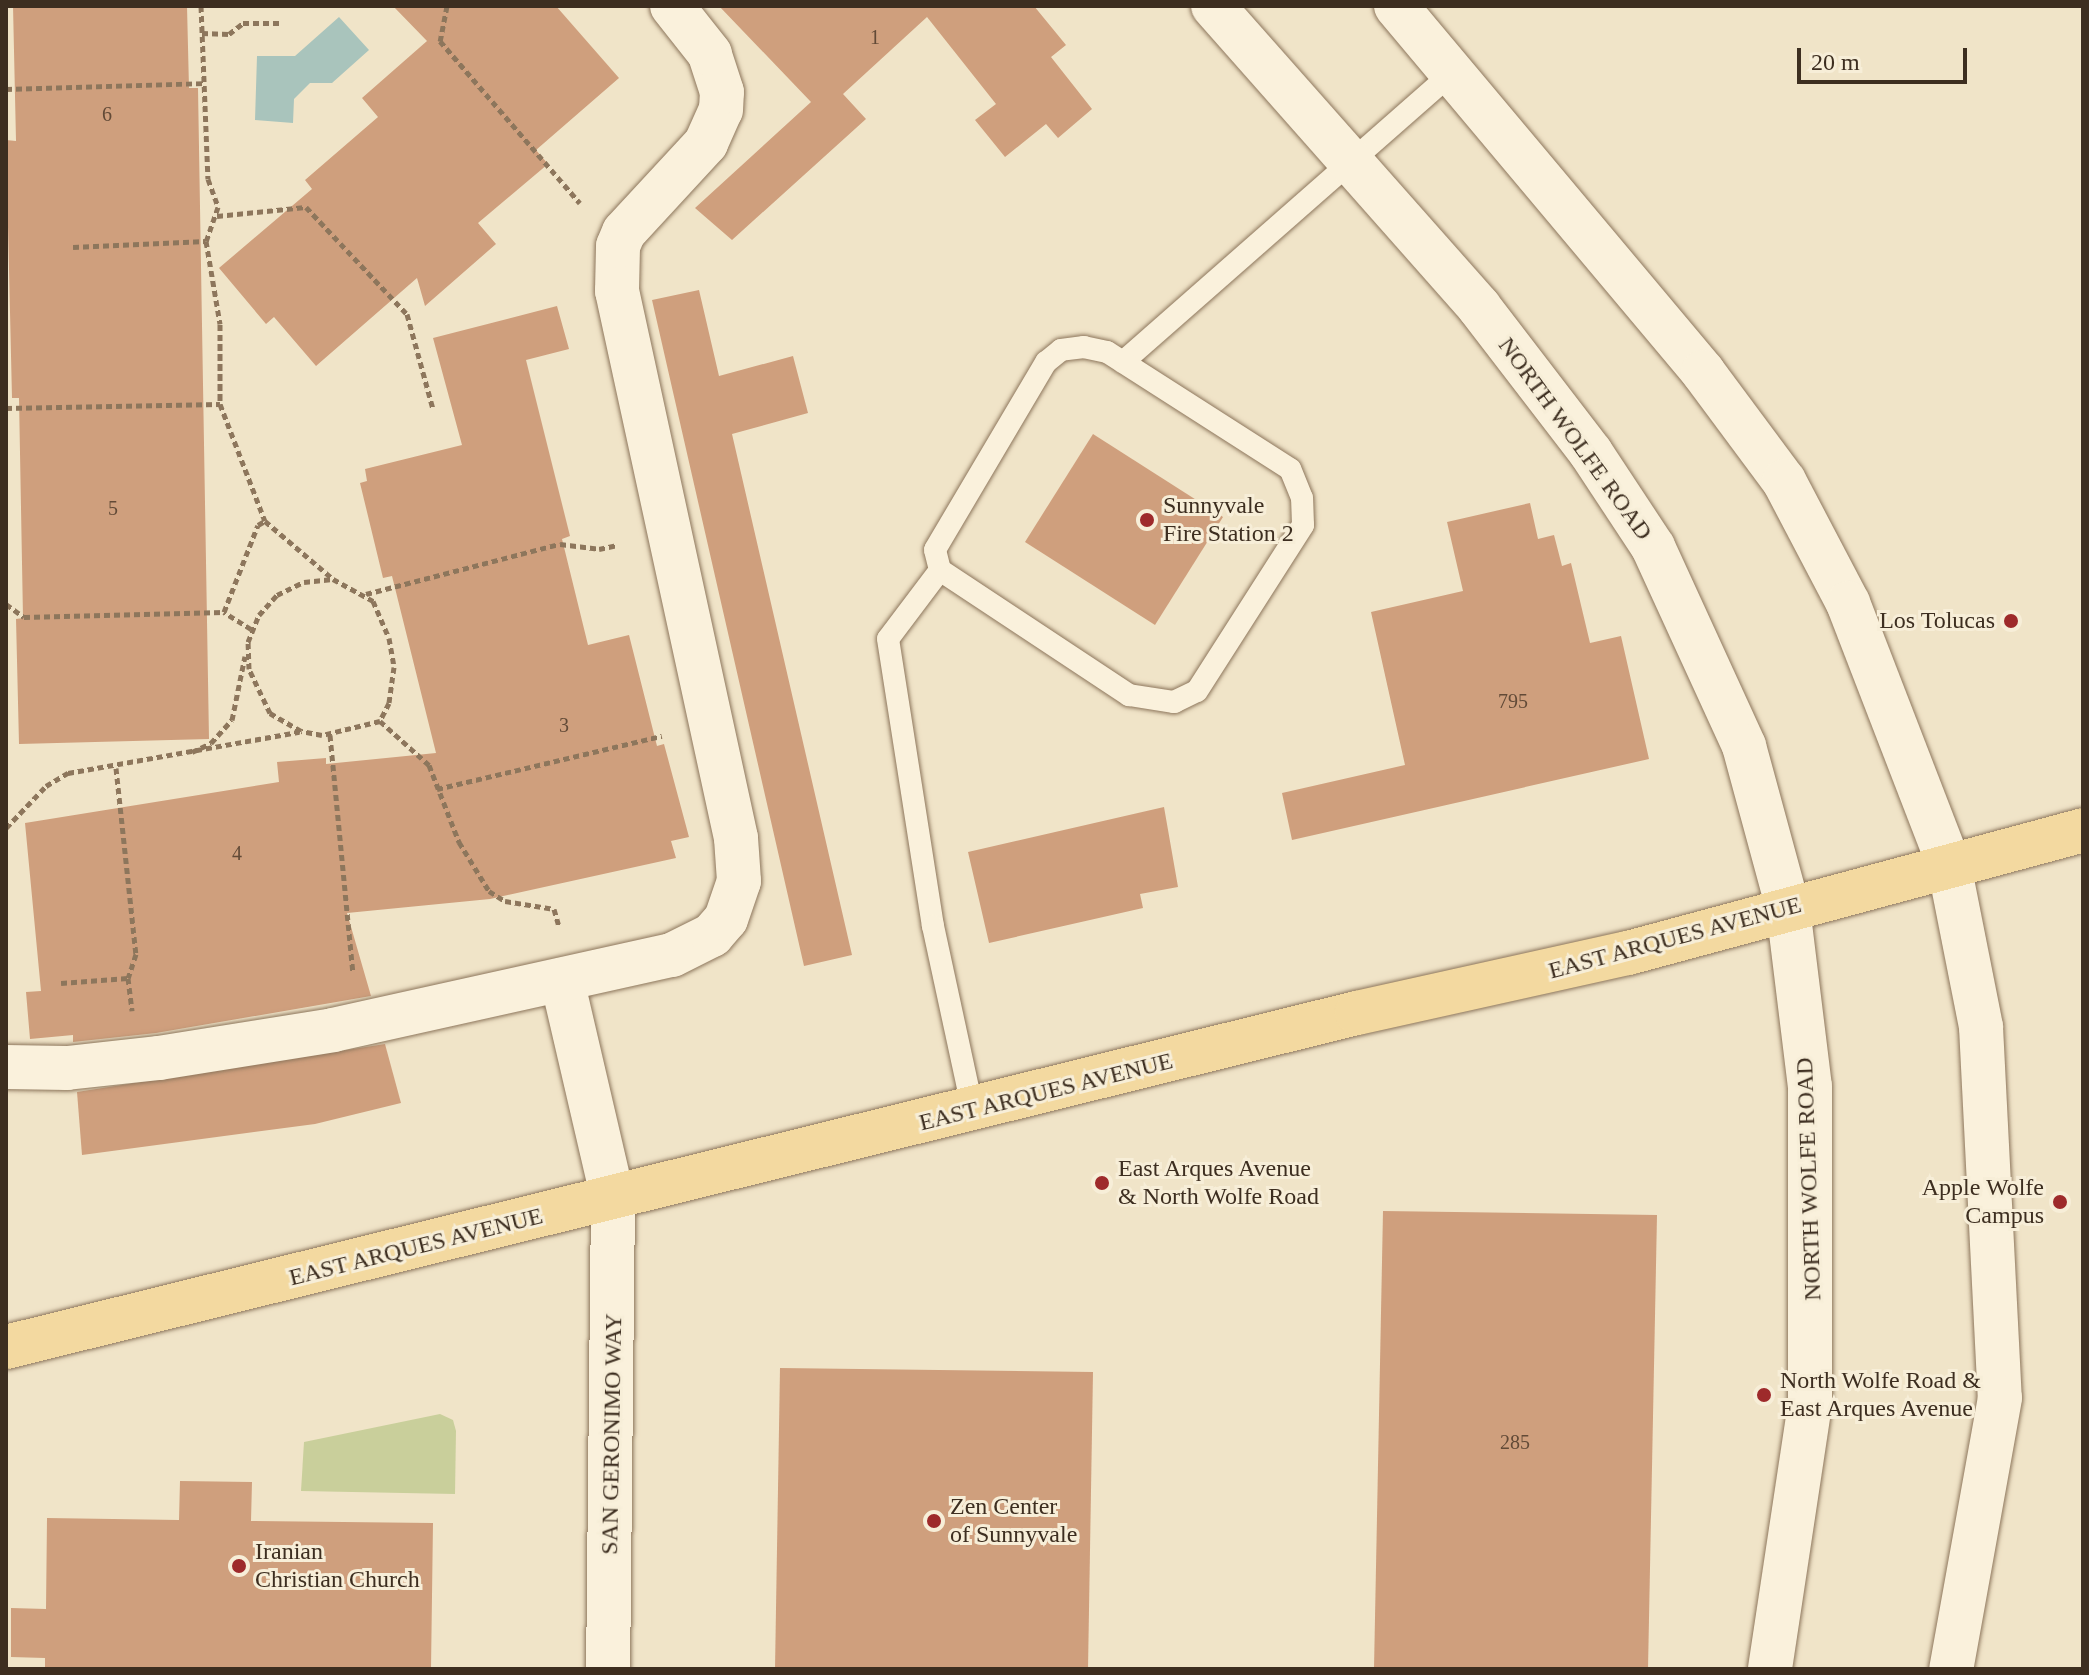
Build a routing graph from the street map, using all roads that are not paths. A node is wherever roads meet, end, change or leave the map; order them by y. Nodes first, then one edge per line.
1 (672, 6) edge
2 (1213, 6) edge
3 (1396, 6) edge
4 (1453, 72) junction
5 (1351, 158) junction
6 (1123, 362) junction
7 (940, 570) junction
8 (2083, 830) edge
9 (1949, 865) junction
10 (1788, 908) junction
11 (568, 979) junction
12 (6, 1067) edge
13 (973, 1111) junction
14 (613, 1199) junction
15 (6, 1347) edge
16 (608, 1669) edge
17 (1770, 1669) edge
18 (1951, 1669) edge

1 - 11 main road
2 - 5 main road, NORTH WOLFE ROAD
3 - 4 main road
4 - 5 lane
4 - 9 main road
5 - 6 lane
5 - 10 main road, NORTH WOLFE ROAD
6 - 7 lane
6 - 7 lane
7 - 13 lane
8 - 9 main road, EAST ARQUES AVENUE
9 - 10 main road, EAST ARQUES AVENUE
9 - 18 main road
10 - 13 main road, EAST ARQUES AVENUE
10 - 17 main road, NORTH WOLFE ROAD
11 - 12 main road
11 - 14 main road, SAN GERONIMO WAY
13 - 14 main road, EAST ARQUES AVENUE
14 - 15 main road, EAST ARQUES AVENUE
14 - 16 main road, SAN GERONIMO WAY

